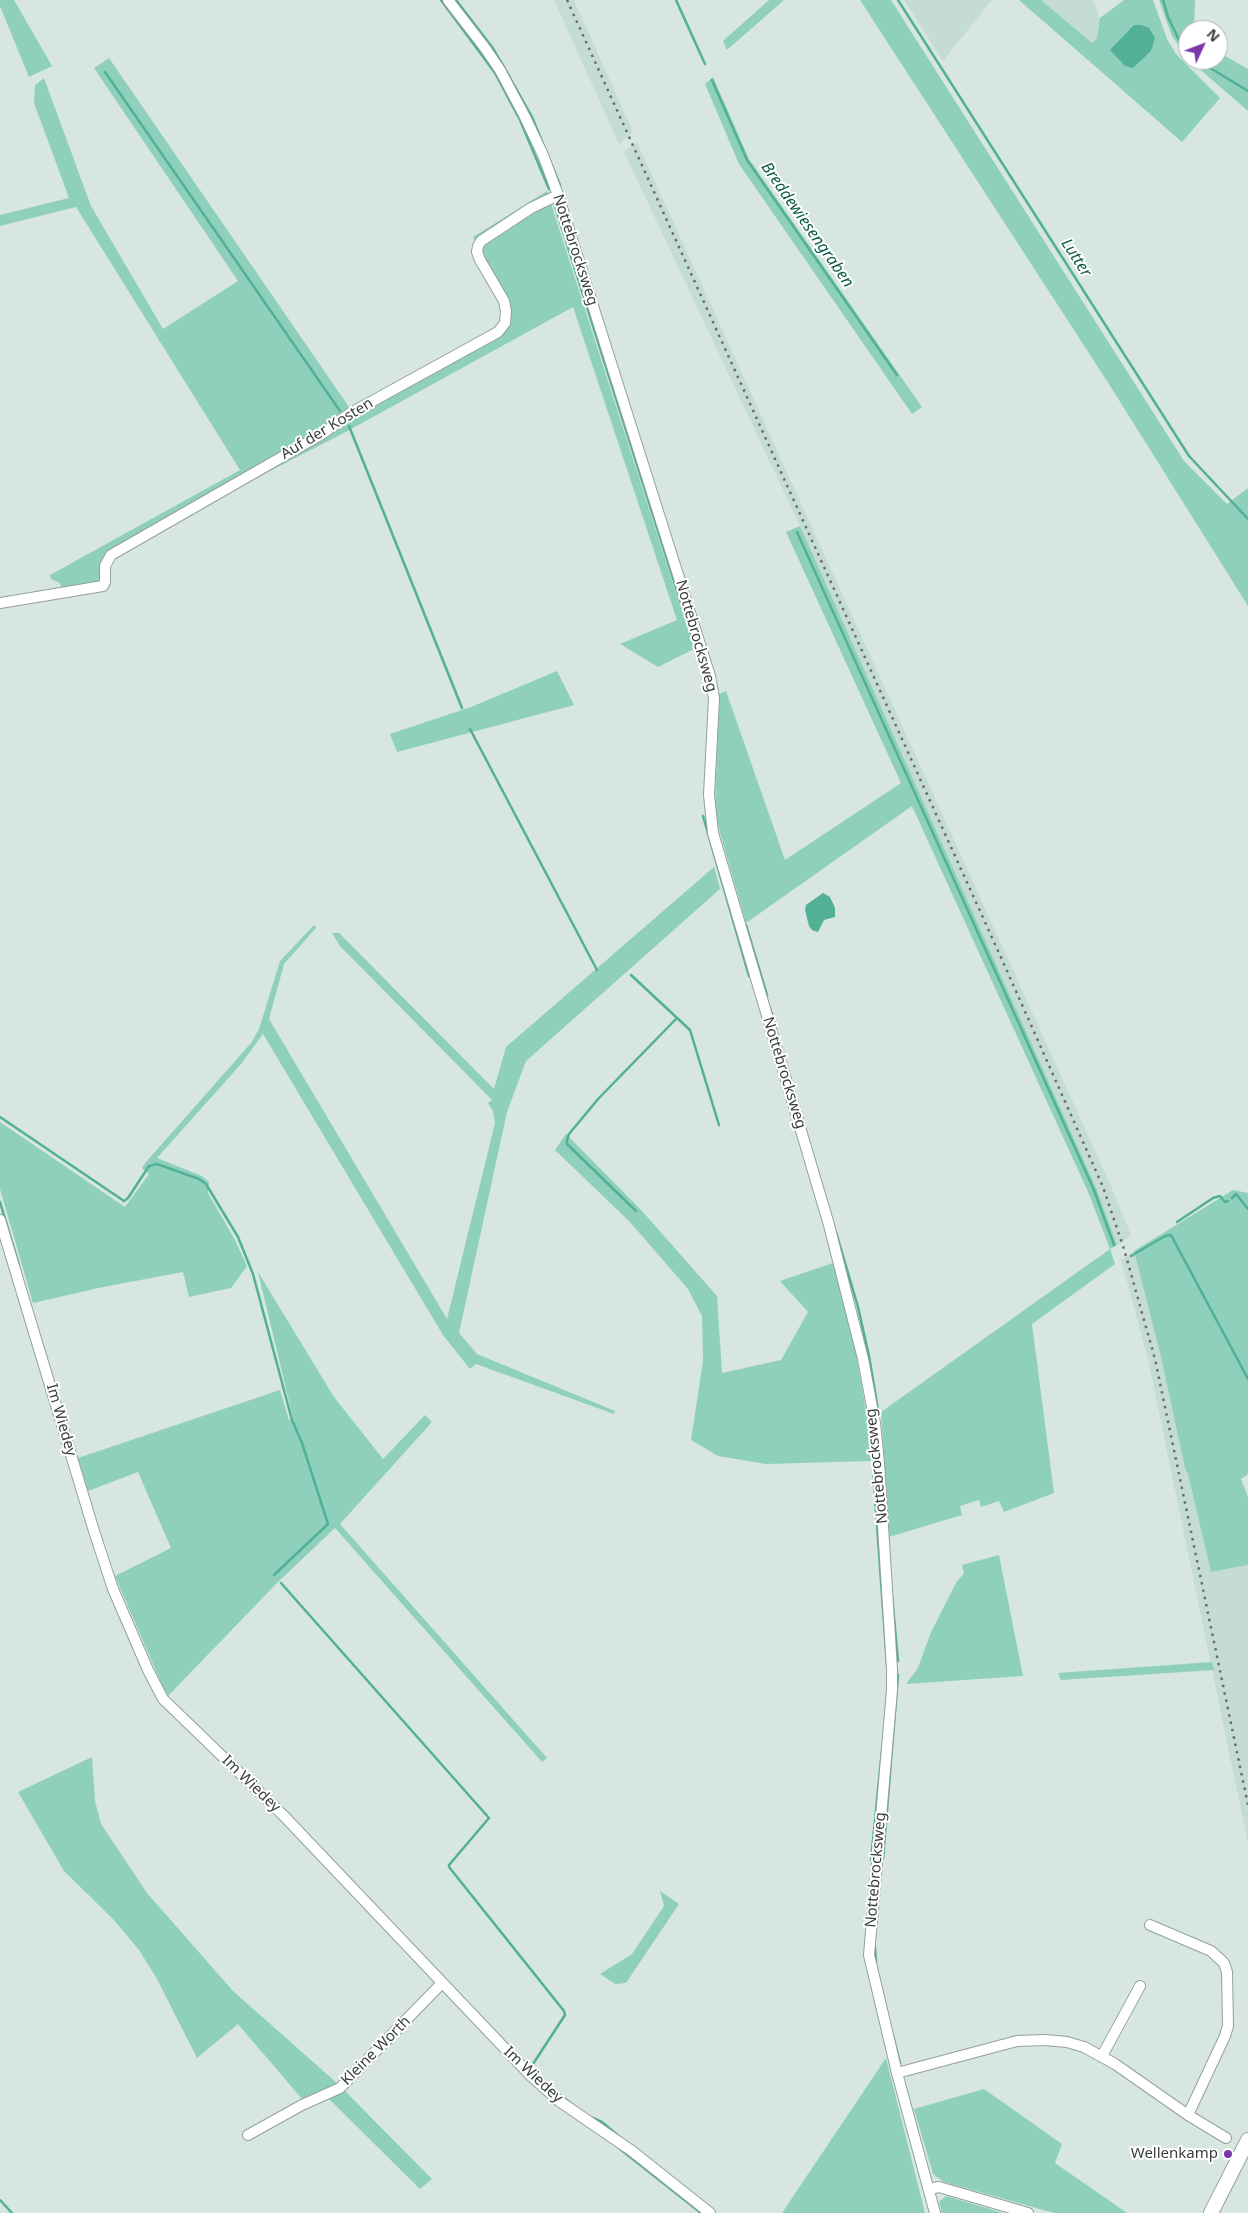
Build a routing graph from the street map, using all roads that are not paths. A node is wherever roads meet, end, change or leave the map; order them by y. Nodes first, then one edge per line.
1 (448, 0) edge
2 (558, 195) junction
3 (0, 603) edge
4 (0, 1220) edge
5 (1150, 1925) dead end
6 (442, 1983) junction
7 (1140, 1986) dead end
8 (1102, 2056) junction
9 (897, 2073) junction
10 (1188, 2115) junction
11 (248, 2135) dead end
12 (1226, 2138) dead end
13 (1248, 2140) edge
14 (929, 2189) junction
15 (710, 2213) edge
16 (935, 2213) edge
17 (1028, 2213) edge
18 (1211, 2213) edge

1 - 2 street, Nottebrocksweg
2 - 3 street, Auf der Kosten
2 - 9 street, Nottebrocksweg
4 - 6 street, Im Wiedey
5 - 10 street
6 - 11 street, Kleine Worth
6 - 15 street, Im Wiedey
7 - 8 street
8 - 9 street
8 - 10 street
9 - 14 street, Nottebrocksweg
10 - 12 street
13 - 18 main road
14 - 16 street, Nottebrocksweg
14 - 17 street

